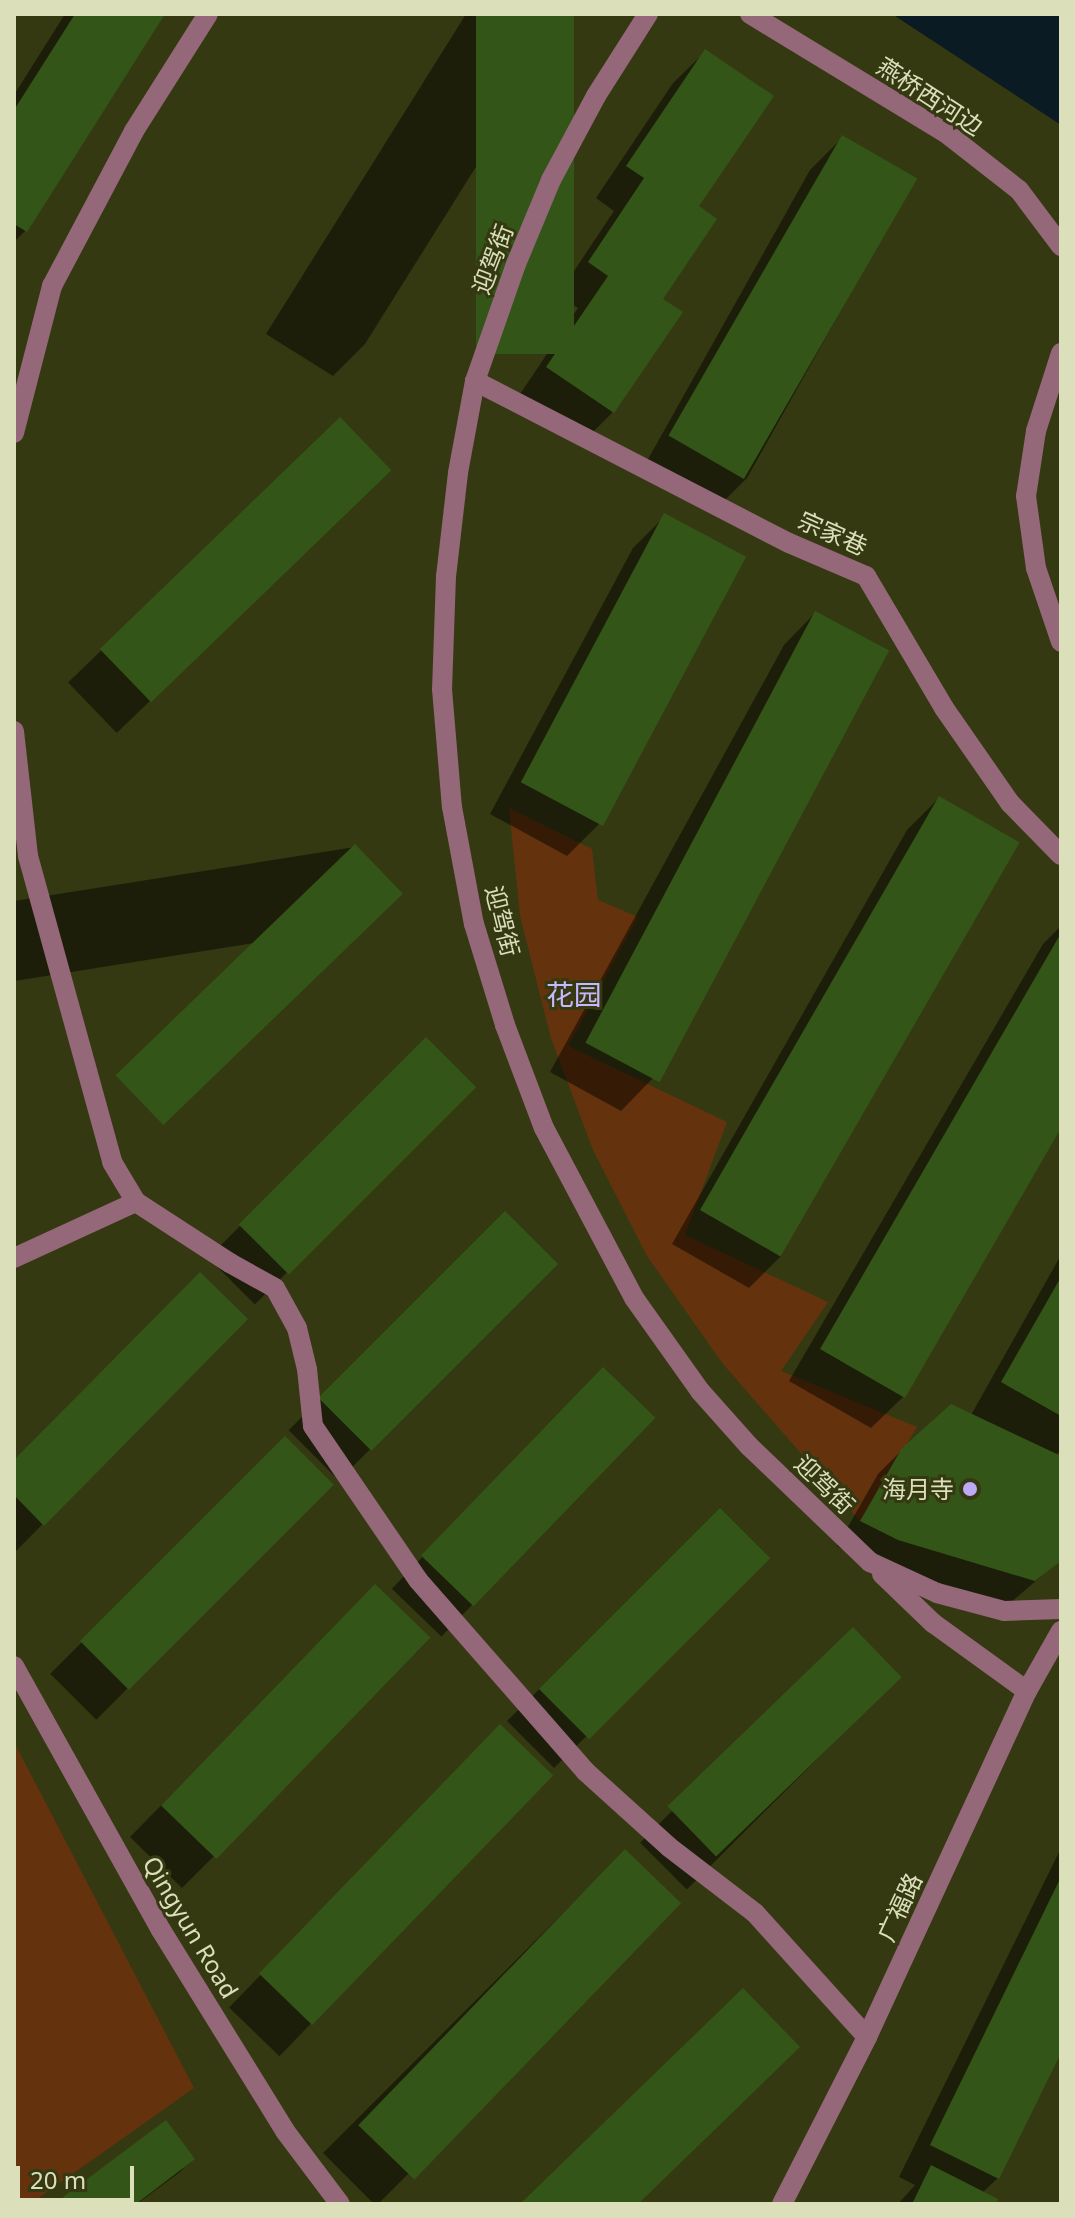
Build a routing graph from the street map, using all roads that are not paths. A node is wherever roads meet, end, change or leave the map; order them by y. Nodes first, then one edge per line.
1 (208, 14) edge
2 (648, 14) edge
3 (750, 14) edge
4 (1061, 246) edge
5 (1061, 353) edge
6 (475, 381) junction
7 (14, 433) edge
8 (1061, 642) edge
9 (14, 731) edge
10 (1061, 855) edge
11 (136, 1202) junction
12 (14, 1258) edge
13 (870, 1562) junction
14 (1061, 1609) edge
15 (1061, 1631) edge
16 (14, 1666) edge
17 (1027, 1691) junction
18 (867, 2037) junction
19 (340, 2204) edge
20 (782, 2204) edge

1 - 7 street
2 - 6 street, 迎驾街
3 - 4 street, 燕桥西河边
5 - 8 street
6 - 10 street, 宗家巷
6 - 13 street, 迎驾街
9 - 11 street
11 - 12 street
11 - 18 street
13 - 14 street, 迎驾街
13 - 17 street
15 - 17 street, 广福路
16 - 19 street, Qingyun Road
17 - 18 street, 广福路
18 - 20 street, 广福路

